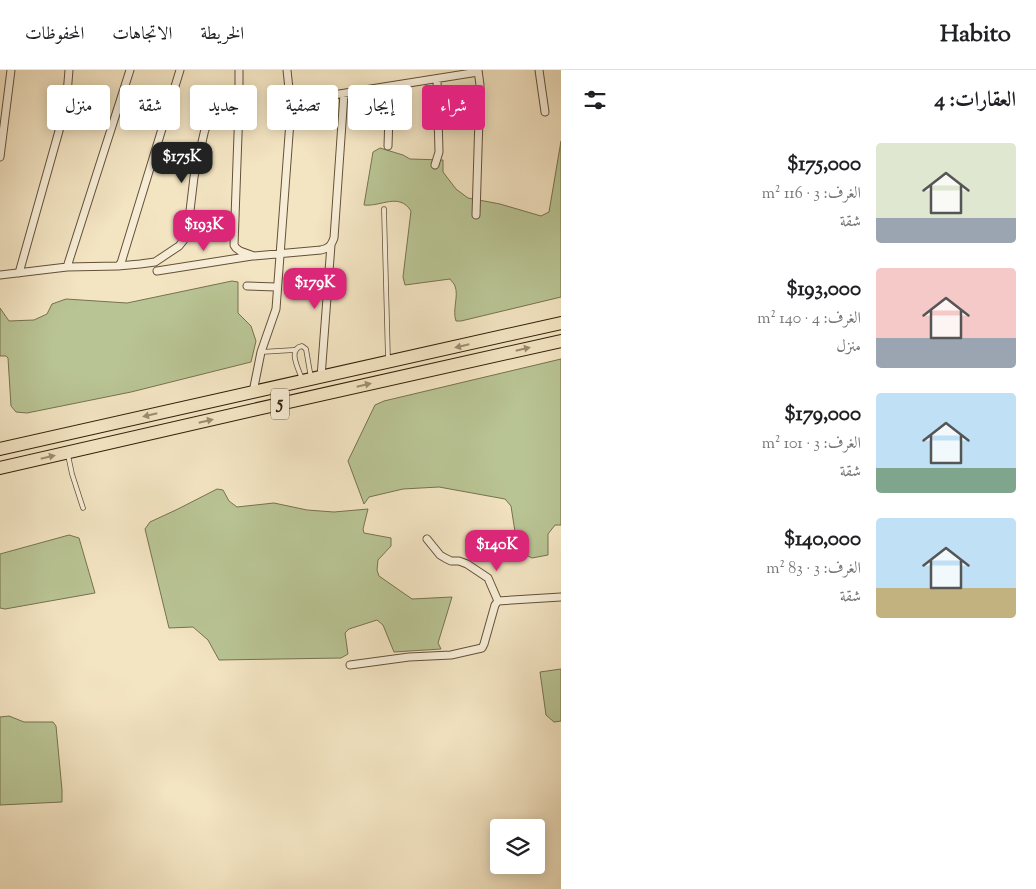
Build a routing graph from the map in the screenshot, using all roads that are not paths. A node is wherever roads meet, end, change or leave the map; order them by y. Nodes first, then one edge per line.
1 (11, 70) edge
2 (69, 70) edge
3 (130, 70) edge
4 (180, 70) edge
5 (239, 70) edge
6 (287, 70) edge
7 (539, 70) edge
8 (478, 71) edge
9 (437, 79) junction
10 (239, 85) edge
11 (289, 85) edge
12 (397, 85) edge
13 (348, 93) edge
14 (344, 94) junction
15 (338, 95) edge
16 (545, 112) dead end
17 (205, 130) edge
18 (238, 130) edge
19 (289, 130) edge
20 (389, 130) edge
21 (388, 146) dead end
22 (0, 157) edge
23 (435, 165) dead end
24 (384, 209) dead end
25 (476, 215) dead end
26 (331, 245) junction
27 (279, 254) junction
28 (254, 256) junction
29 (118, 266) junction
30 (67, 267) junction
31 (157, 270) dead end
32 (19, 273) junction
33 (0, 275) edge
34 (246, 286) dead end
35 (276, 287) junction
36 (561, 324) edge
37 (561, 341) edge
38 (294, 350) junction
39 (261, 352) junction
40 (388, 362) junction
41 (312, 379) junction
42 (253, 392) junction
43 (5, 448) edge
44 (68, 453) junction
45 (14, 465) junction
46 (0, 468) edge
47 (83, 508) dead end
48 (427, 539) dead end
49 (561, 597) edge
50 (498, 601) junction
51 (350, 665) dead end

1 - 22 street
2 - 32 street
3 - 30 street
4 - 29 street
5 - 10 street
6 - 11 street
7 - 16 street
8 - 9 street
8 - 25 street
9 - 12 street
9 - 23 street
13 - 14 street
14 - 15 street
14 - 26 street
17 - 29 street
18 - 28 street
19 - 27 street
20 - 21 street
24 - 40 lane
26 - 27 street
26 - 41 street
27 - 28 street
27 - 35 street
28 - 31 street
29 - 30 street
30 - 32 street
32 - 33 street
34 - 35 street
35 - 39 street
36 -> 40 highway, 5
44 -> 37 highway, 5
38 - 39 lane
38 - 41 lane
38 - 41 lane
39 - 42 street
40 - 41 highway, 5
41 - 42 highway, 5
42 -> 43 highway, 5
43 - 45 highway
45 -> 44 highway, 5
44 - 47 lane
45 - 46 highway, 5
48 - 50 street
49 - 50 street
50 - 51 street

